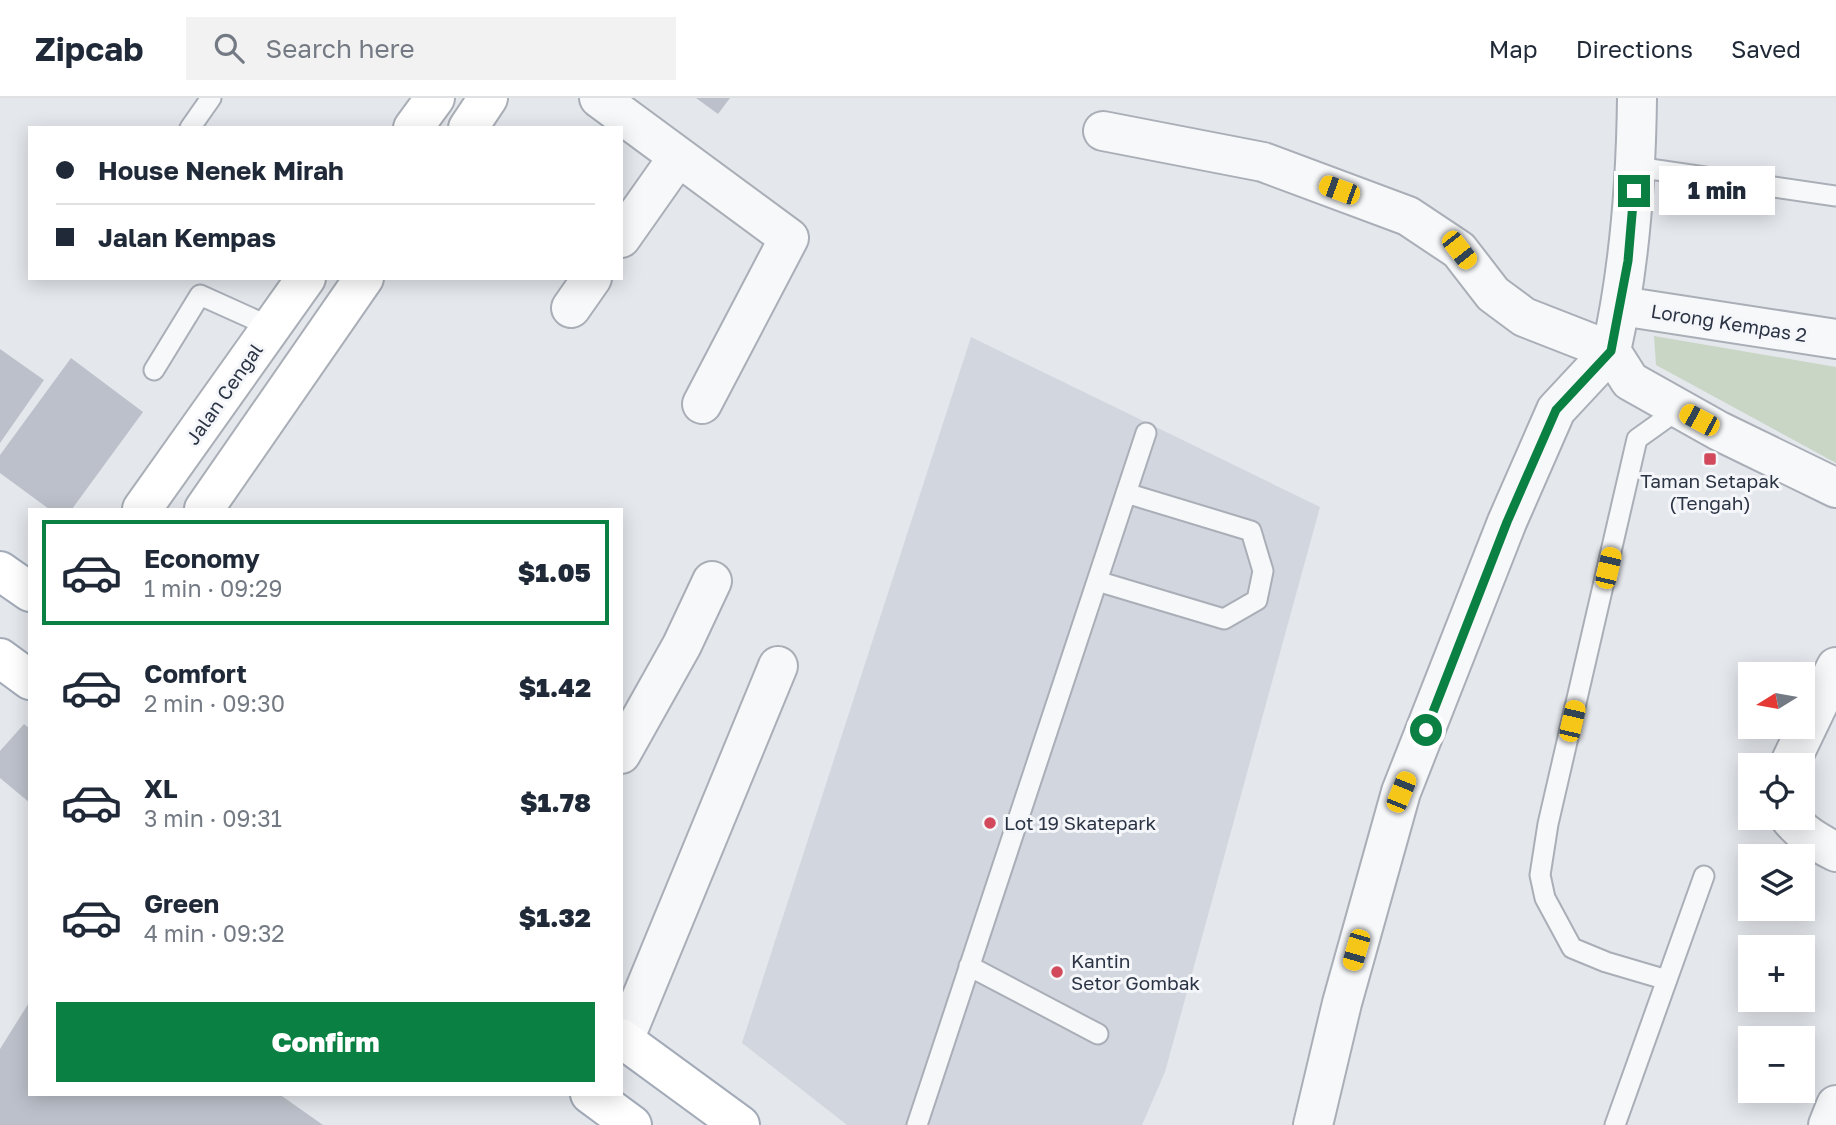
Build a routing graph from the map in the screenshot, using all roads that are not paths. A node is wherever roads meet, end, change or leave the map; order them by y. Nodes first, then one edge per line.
1 (211, 98) edge
2 (435, 98) edge
3 (488, 98) edge
4 (599, 98) edge
5 (1637, 98) edge
6 (191, 126) edge
7 (414, 126) edge
8 (469, 126) edge
9 (1103, 131) dead end
10 (678, 157) junction
11 (1636, 167) junction
12 (1836, 196) edge
13 (623, 234) edge
14 (305, 280) edge
15 (363, 280) edge
16 (1621, 306) junction
17 (271, 327) junction
18 (1836, 340) edge
19 (1611, 351) junction
20 (154, 370) dead end
21 (702, 404) dead end
22 (1679, 409) junction
23 (1146, 433) dead end
24 (1836, 488) edge
25 (1126, 494) junction
26 (143, 508) edge
27 (205, 508) edge
28 (0, 570) edge
29 (1097, 581) junction
30 (712, 582) dead end
31 (28, 591) edge
32 (778, 666) dead end
33 (1836, 667) edge
34 (623, 750) edge
35 (1795, 753) edge
36 (1801, 830) edge
37 (1836, 852) edge
38 (1704, 876) dead end
39 (969, 966) junction
40 (1667, 980) junction
41 (1098, 1034) dead end
42 (623, 1039) edge
43 (593, 1096) edge
44 (1836, 1105) edge
45 (732, 1121) edge
46 (632, 1125) edge
47 (917, 1125) edge
48 (1313, 1125) edge
49 (1615, 1125) edge
50 (1828, 1125) edge

1 - 6 lane
2 - 7 street
3 - 8 street
4 - 10 street
5 - 11 street
9 - 19 street
10 - 13 street
10 - 21 street
11 - 12 lane
11 - 16 street
14 - 17 street, Jalan Cengal
15 - 27 street
16 - 18 street, Lorong Kempas 2
16 - 19 street
17 - 20 lane
17 - 26 street, Jalan Cengal
19 - 22 street
19 - 48 street
22 - 24 street
22 - 40 lane
23 - 25 lane
25 - 29 lane
25 - 29 lane
28 - 31 street
29 - 39 lane
30 - 34 street
32 - 42 street
33 - 35 street
36 - 37 street
38 - 40 lane
39 - 41 lane
39 - 47 lane
40 - 49 lane
42 - 45 street
43 - 46 street
44 - 50 street

